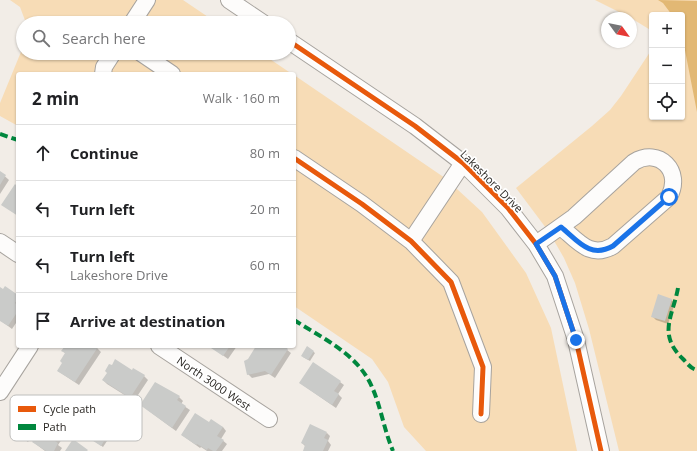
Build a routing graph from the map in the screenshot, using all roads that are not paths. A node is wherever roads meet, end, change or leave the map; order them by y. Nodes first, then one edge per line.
1 (147, 0) edge
2 (229, 0) edge
3 (137, 16) edge
4 (252, 16) edge
5 (296, 46) edge
6 (108, 60) edge
7 (151, 60) edge
8 (103, 72) edge
9 (169, 72) edge
10 (296, 159) edge
11 (463, 163) junction
12 (561, 227) junction
13 (411, 241) junction
14 (0, 242) edge
15 (536, 244) junction
16 (16, 253) edge
17 (29, 348) edge
18 (164, 348) edge
19 (0, 392) edge
20 (481, 414) dead end
21 (269, 419) dead end
22 (601, 451) edge

1 - 3 street
2 - 4 street
5 - 11 street, Lakeshore Drive
6 - 8 street
7 - 9 street
10 - 13 street
11 - 13 street
11 - 15 street, Lakeshore Drive
12 - 12 street
12 - 15 street
13 - 20 street
14 - 16 street
15 - 22 street, Lakeshore Drive
17 - 19 street
18 - 21 street, North 3000 West

